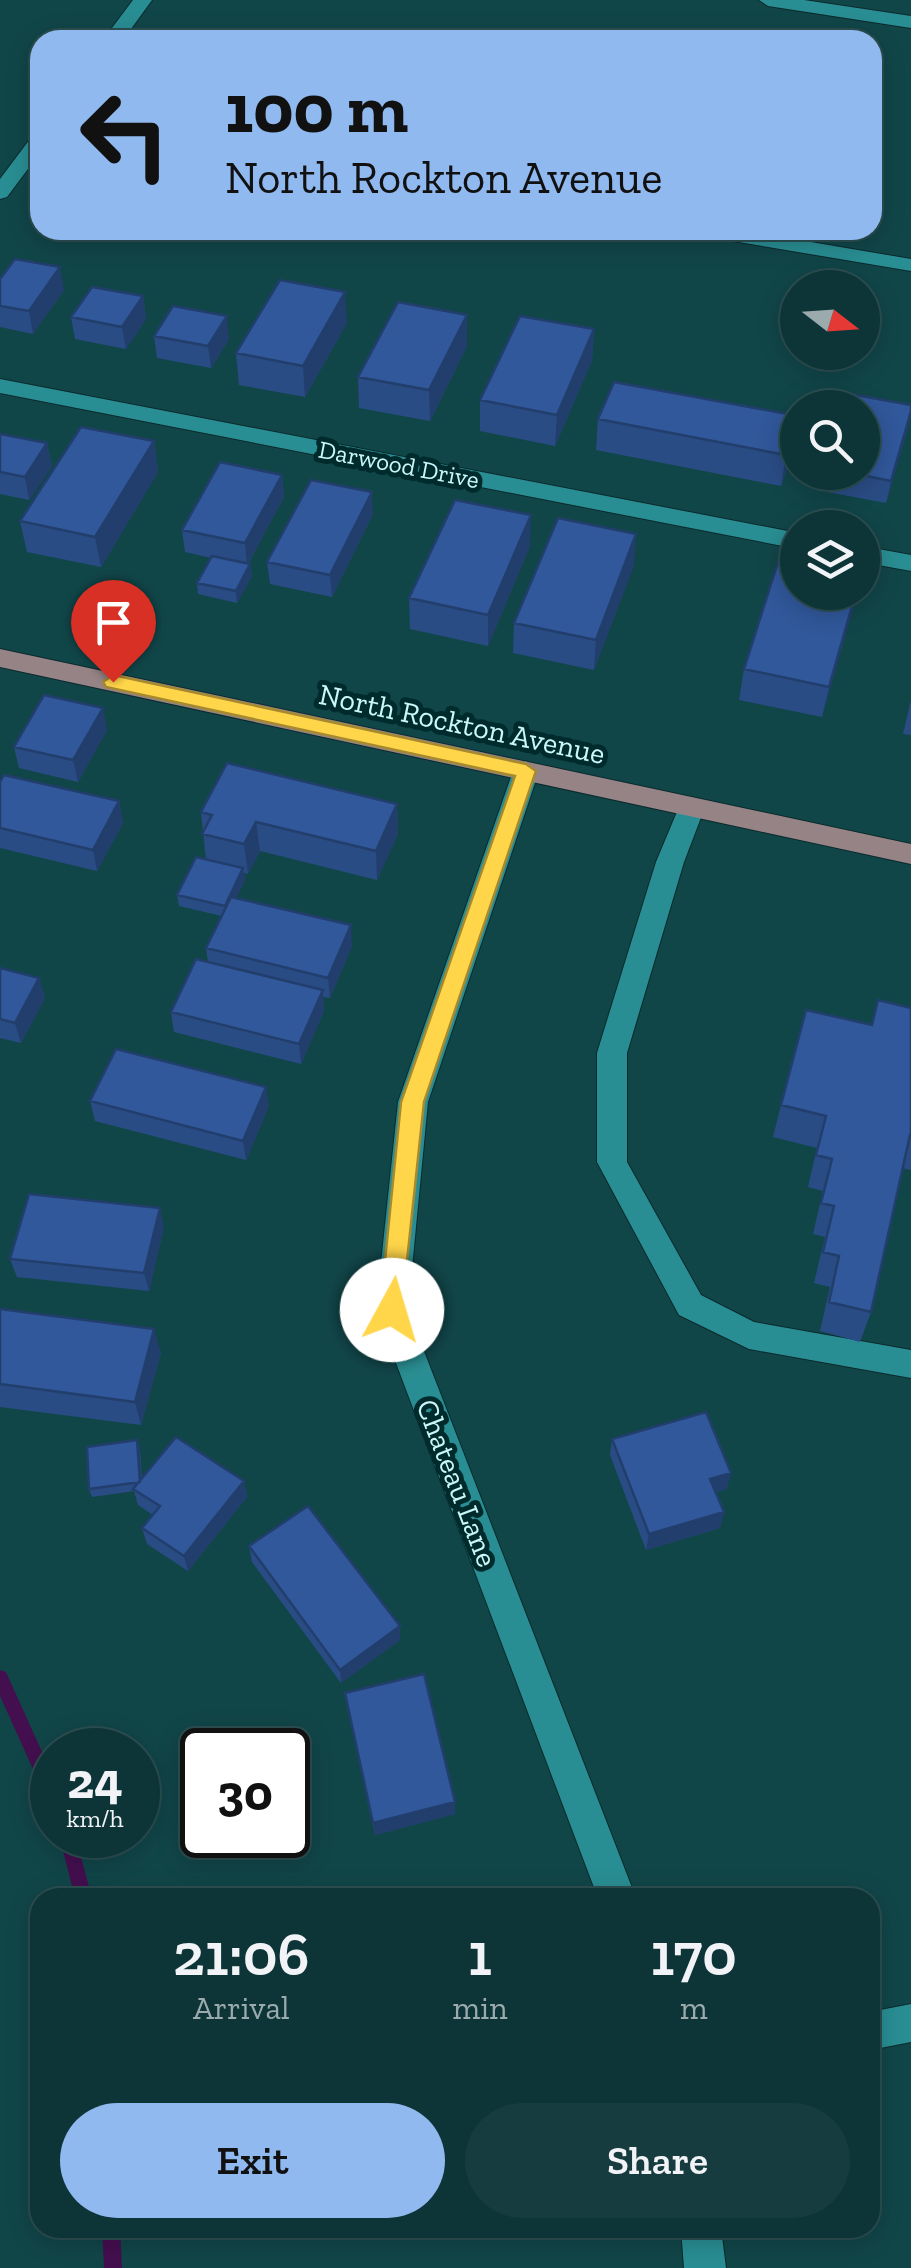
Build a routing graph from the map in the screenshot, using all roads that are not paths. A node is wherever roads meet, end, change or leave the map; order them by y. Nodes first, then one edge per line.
1 (143, 0) edge
2 (768, 0) edge
3 (911, 22) edge
4 (121, 30) edge
5 (30, 153) edge
6 (0, 193) edge
7 (761, 240) edge
8 (911, 266) edge
9 (0, 386) edge
10 (780, 538) edge
11 (880, 557) edge
12 (911, 563) edge
13 (0, 658) edge
14 (526, 771) junction
15 (692, 807) junction
16 (911, 854) edge
17 (911, 1364) edge
18 (613, 1888) edge
19 (911, 2024) edge
20 (880, 2029) edge
21 (701, 2238) edge
22 (705, 2268) edge

1 - 4 street
2 - 3 street
5 - 6 street
7 - 8 street
9 - 10 street, Darwood Drive
11 - 12 street
13 - 14 main road, North Rockton Avenue
14 - 15 main road, North Rockton Avenue
14 - 18 street, Chateau Lane
15 - 16 main road, North Rockton Avenue
15 - 17 street
19 - 20 street
21 - 22 street

